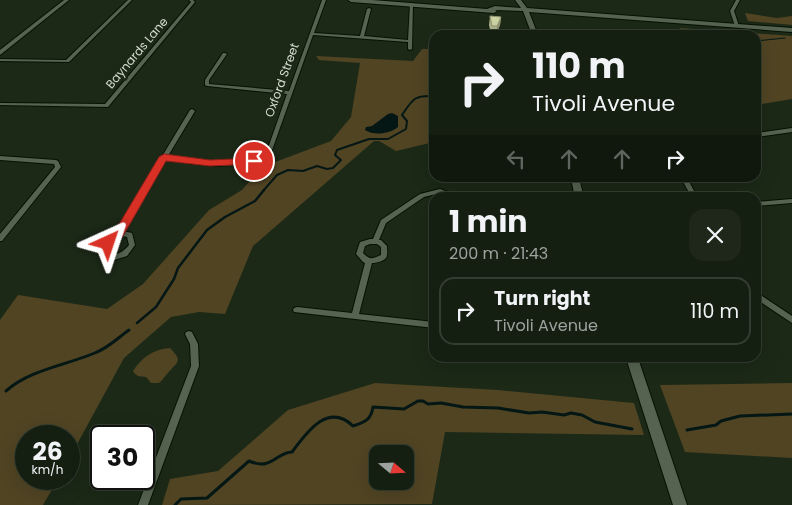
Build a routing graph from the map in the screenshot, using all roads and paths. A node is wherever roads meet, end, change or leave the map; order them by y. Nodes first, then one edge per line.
1 (60, 0) edge
2 (67, 0) edge
3 (130, 0) edge
4 (191, 0) edge
5 (324, 0) edge
6 (351, 0) edge
7 (518, 0) edge
8 (738, 0) edge
9 (529, 1) edge
10 (412, 4) junction
11 (369, 9) dead end
12 (527, 12) junction
13 (737, 26) junction
14 (533, 30) edge
15 (792, 30) edge
16 (312, 34) junction
17 (362, 37) junction
18 (410, 41) junction
19 (0, 46) edge
20 (410, 49) dead end
21 (0, 53) edge
22 (225, 54) dead end
23 (0, 60) edge
24 (290, 93) junction
25 (0, 104) edge
26 (192, 111) dead end
27 (792, 130) edge
28 (761, 134) edge
29 (164, 157) junction
30 (0, 158) edge
31 (429, 193) edge
32 (792, 201) edge
33 (761, 204) edge
34 (119, 233) junction
35 (0, 239) edge
36 (375, 241) junction
37 (369, 261) junction
38 (761, 298) edge
39 (296, 310) dead end
40 (355, 315) junction
41 (792, 320) edge
42 (429, 324) edge
43 (188, 334) dead end
44 (633, 362) edge
45 (144, 505) edge
46 (680, 505) edge

1 - 19 street
2 - 21 street
3 - 23 street
4 - 25 street, Baynards Lane
5 - 16 street, Oxford Street
6 - 10 main road
7 - 12 main road
8 - 13 street
9 - 12 main road
10 - 12 main road
10 - 18 street
11 - 17 street
12 - 13 main road
12 - 14 main road
13 - 15 main road
16 - 17 street
16 - 24 street, Oxford Street
17 - 18 street
18 - 20 street
22 - 24 street
24 - 29 street, Oxford Street
26 - 29 street
27 - 28 street
29 - 34 street
30 - 35 street
31 - 36 street
32 - 33 street
34 - 34 street
36 - 37 street
36 - 37 street
37 - 40 street
38 - 41 street
39 - 40 street
40 - 42 street
43 - 45 street
44 - 46 main road

